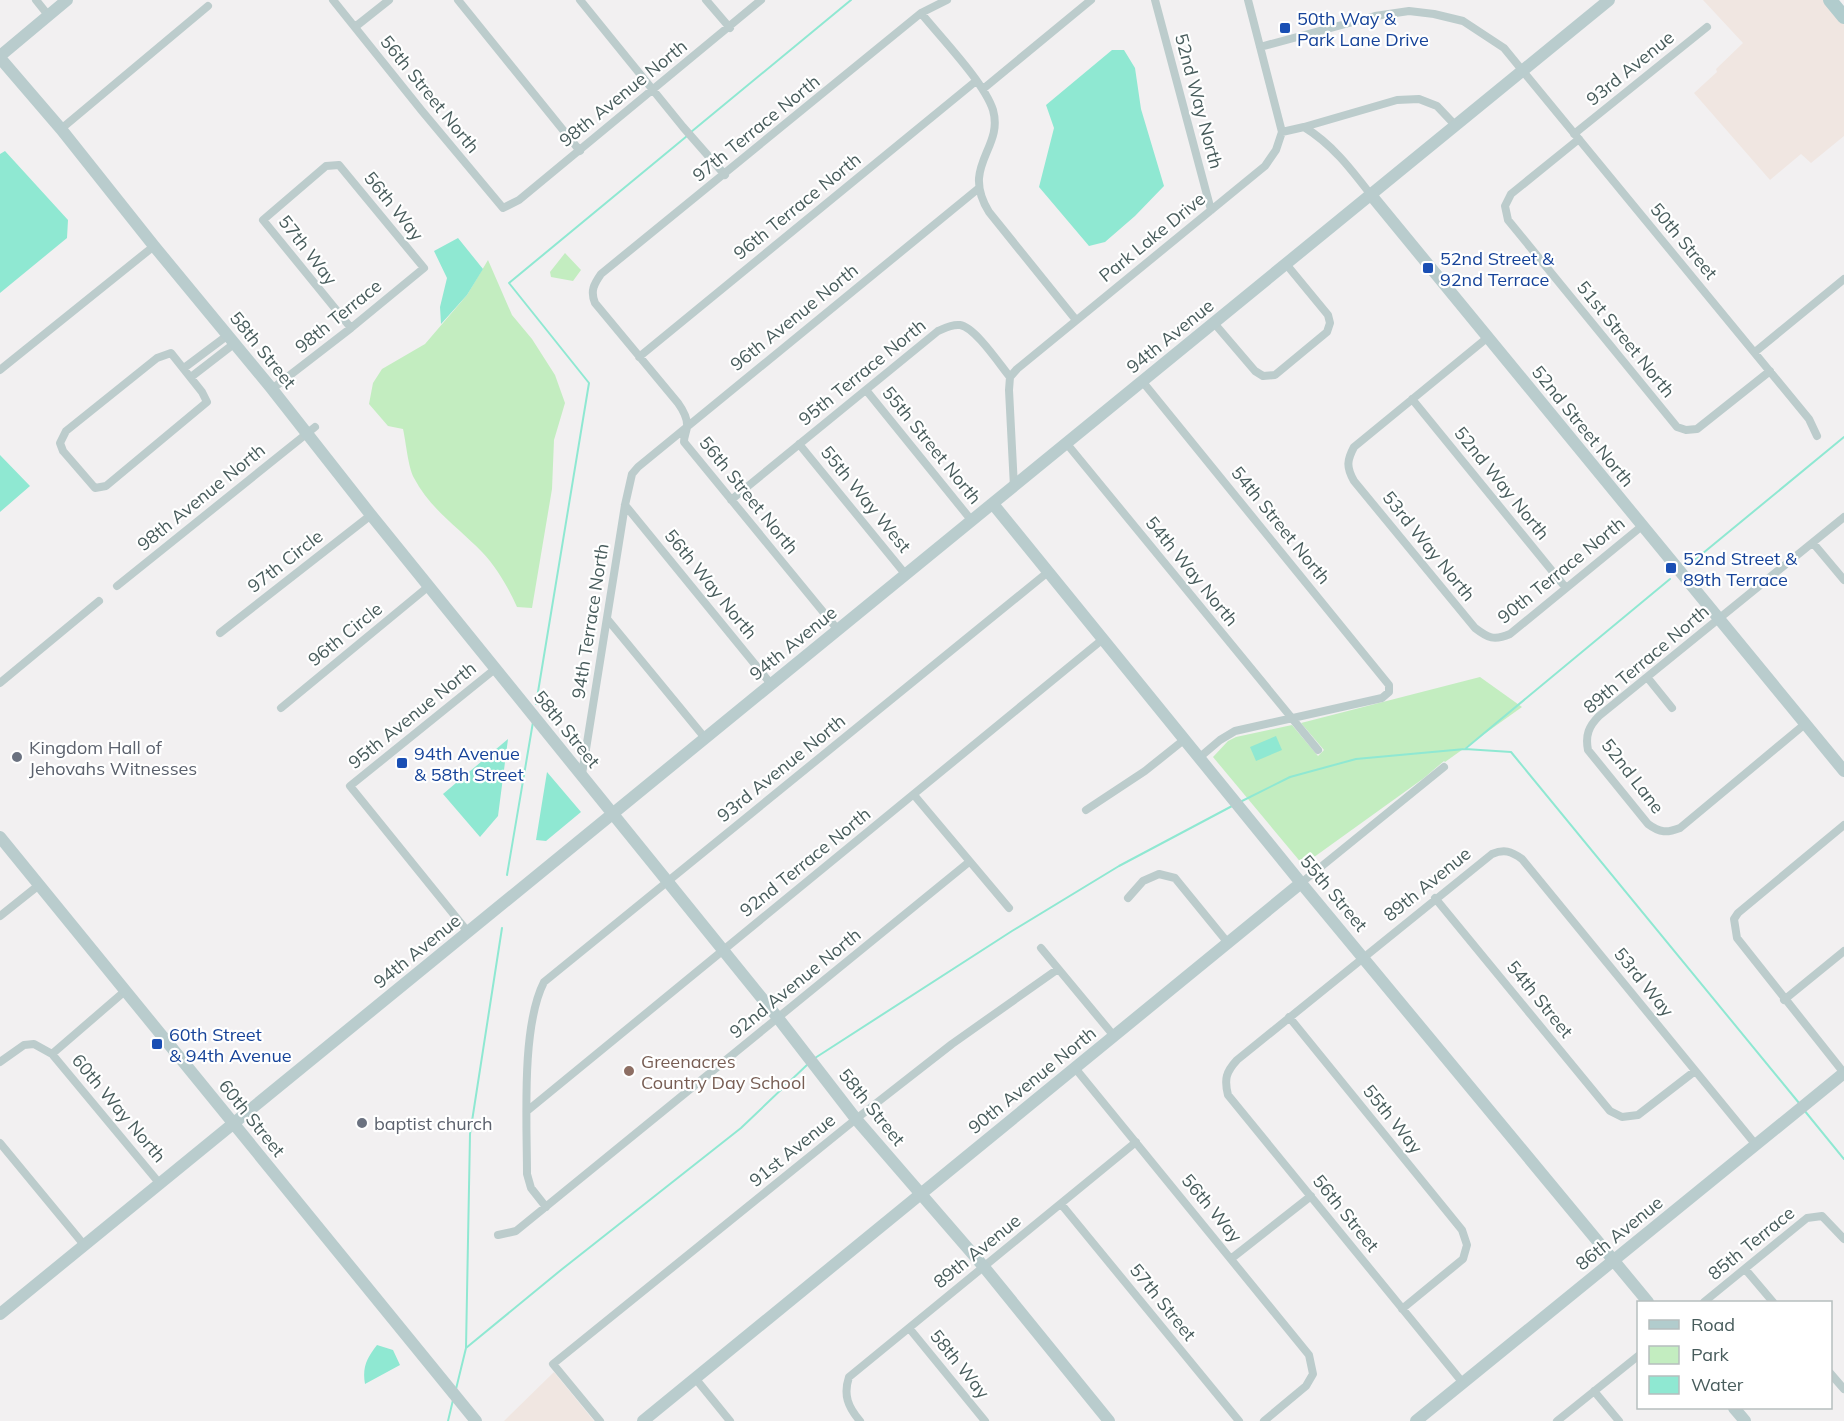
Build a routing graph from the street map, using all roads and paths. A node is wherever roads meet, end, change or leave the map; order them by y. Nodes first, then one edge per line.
1 (36, 0) edge
2 (67, 0) edge
3 (333, 0) edge
4 (389, 0) edge
5 (458, 0) edge
6 (580, 0) edge
7 (706, 0) edge
8 (761, 0) edge
9 (947, 0) edge
10 (1091, 0) edge
11 (1155, 0) edge
12 (1248, 0) edge
13 (1609, 0) edge
14 (1830, 0) edge
15 (208, 6) dead end
16 (921, 13) junction
17 (48, 15) junction
18 (1844, 17) edge
19 (355, 27) junction
20 (1707, 27) dead end
21 (730, 28) junction
22 (1260, 47) junction
23 (0, 57) edge
24 (1522, 70) junction
25 (976, 81) junction
26 (654, 89) junction
27 (983, 89) junction
28 (1455, 125) junction
29 (1304, 127) junction
30 (61, 129) junction
31 (1282, 132) junction
32 (1576, 136) junction
33 (580, 150) junction
34 (339, 165) joint
35 (726, 175) junction
36 (979, 188) junction
37 (1371, 195) junction
38 (1505, 206) joint
39 (503, 208) joint
40 (1211, 210) junction
41 (153, 246) junction
42 (1286, 264) junction
43 (424, 268) joint
44 (1844, 279) edge
45 (592, 289) joint
46 (1076, 320) junction
47 (1214, 323) junction
48 (351, 328) junction
49 (1487, 338) junction
50 (232, 339) junction
51 (1755, 352) junction
52 (639, 357) junction
53 (184, 368) junction
54 (0, 370) edge
55 (1770, 371) junction
56 (191, 377) junction
57 (1010, 377) junction
58 (1142, 381) junction
59 (272, 389) junction
60 (866, 390) junction
61 (1412, 399) junction
62 (687, 427) junction
63 (311, 430) junction
64 (1817, 436) dead end
65 (799, 444) junction
66 (1067, 444) junction
67 (632, 474) joint
68 (1014, 487) junction
69 (731, 500) junction
70 (993, 504) junction
71 (625, 505) junction
72 (371, 515) junction
73 (1844, 517) edge
74 (972, 521) junction
75 (1642, 526) junction
76 (1813, 543) junction
77 (1048, 572) junction
78 (906, 575) junction
79 (1844, 580) edge
80 (117, 586) dead end
81 (429, 586) junction
82 (1566, 588) junction
83 (99, 601) dead end
84 (608, 620) junction
85 (1719, 620) junction
86 (838, 630) junction
87 (220, 633) dead end
88 (1103, 639) junction
89 (1500, 639) joint
90 (495, 669) junction
91 (1647, 677) junction
92 (0, 683) edge
93 (771, 684) junction
94 (281, 708) dead end
95 (1672, 708) dead end
96 (1293, 719) junction
97 (1805, 724) junction
98 (705, 738) junction
99 (1185, 739) junction
100 (1586, 739) joint
101 (1318, 750) dead end
102 (1200, 757) junction
103 (1841, 763) edge
104 (1444, 767) dead end
105 (582, 774) junction
106 (914, 795) junction
107 (1086, 810) dead end
108 (613, 813) junction
109 (1844, 825) edge
110 (0, 837) edge
111 (1500, 850) joint
112 (969, 862) junction
113 (667, 882) junction
114 (1301, 883) junction
115 (39, 885) junction
116 (1128, 898) dead end
117 (1435, 898) junction
118 (1009, 908) dead end
119 (0, 916) edge
120 (468, 932) junction
121 (1228, 943) junction
122 (1041, 948) dead end
123 (723, 950) junction
124 (1844, 951) edge
125 (1364, 957) junction
126 (1058, 969) junction
127 (125, 991) junction
128 (1784, 1000) junction
129 (1289, 1017) junction
130 (778, 1018) junction
131 (1114, 1036) junction
132 (52, 1054) junction
133 (1237, 1060) joint
134 (0, 1062) edge
135 (1075, 1068) junction
136 (1695, 1071) junction
137 (1844, 1073) edge
138 (527, 1111) junction
139 (856, 1119) junction
140 (234, 1124) junction
141 (1136, 1142) junction
142 (0, 1143) edge
143 (1756, 1145) junction
144 (160, 1184) junction
145 (921, 1194) junction
146 (1311, 1196) junction
147 (1061, 1204) junction
148 (546, 1207) junction
149 (498, 1235) dead end
150 (1843, 1235) edge
151 (85, 1246) junction
152 (1232, 1258) junction
153 (1613, 1261) junction
154 (984, 1267) junction
155 (1745, 1269) junction
156 (1647, 1301) edge
157 (1705, 1301) edge
158 (1772, 1301) edge
159 (1402, 1309) junction
160 (0, 1314) edge
161 (909, 1328) junction
162 (1637, 1357) edge
163 (1832, 1375) edge
164 (695, 1378) junction
165 (1463, 1383) junction
166 (1844, 1389) edge
167 (1594, 1391) junction
168 (1736, 1409) edge
169 (476, 1421) edge
170 (600, 1421) edge
171 (643, 1421) edge
172 (730, 1421) edge
173 (860, 1421) edge
174 (985, 1421) edge
175 (1109, 1421) edge
176 (1239, 1421) edge
177 (1264, 1421) edge
178 (1416, 1421) edge
179 (1557, 1421) edge
180 (1619, 1421) edge
181 (1745, 1421) edge

1 - 17 street
2 - 17 street
3 - 19 street, 56th Street North
4 - 19 street
5 - 33 street
6 - 26 street
7 - 21 street
8 - 21 street, 98th Avenue North
9 - 16 street, 97th Terrace North
10 - 27 street
11 - 40 street, 52nd Way North
12 - 22 street
13 - 24 street, 94th Avenue
14 - 18 main road
15 - 30 street
16 - 25 street
16 - 35 street, 97th Terrace North
17 - 23 street
19 - 39 street, 56th Street North
20 - 32 street, 93rd Avenue
21 - 26 street, 98th Avenue North
22 - 24 street, 50th Street
22 - 31 street
23 - 30 street, 58th Street
24 - 28 street, 94th Avenue
24 - 32 street, 50th Street
25 - 27 street
25 - 52 street, 96th Terrace North
26 - 33 street, 98th Avenue North
26 - 35 street
27 - 36 street
28 - 29 street
28 - 37 street, 94th Avenue
29 - 31 street
29 - 37 street, 52nd Street North
30 - 41 street, 58th Street
31 - 40 street, Park Lake Drive
32 - 38 street, 93rd Avenue
32 - 51 street, 50th Street
33 - 39 street, 98th Avenue North
34 - 43 street, 56th Way
34 - 48 street, 57th Way
35 - 45 street, 97th Terrace North
36 - 46 street
36 - 62 street, 96th Avenue North
37 - 42 street, 94th Avenue
37 - 49 street, 52nd Street North
38 - 55 street, 51st Street North
40 - 46 street, Park Lake Drive
41 - 50 street, 58th Street
41 - 54 street
42 - 47 street, 94th Avenue
42 - 47 street
43 - 48 street, 98th Terrace
44 - 51 street
45 - 52 street, 56th Street North
46 - 57 street, Park Lake Drive
47 - 58 street, 94th Avenue
48 - 59 street, 98th Terrace
49 - 61 street
49 - 75 street, 52nd Street North
50 - 53 street
50 - 56 street
50 - 59 street, 58th Street
51 - 55 street, 50th Street
52 - 62 street, 56th Street North
53 - 56 street
53 - 56 street
55 - 64 street, 50th Street
57 - 60 street, 95th Terrace North
57 - 68 street
58 - 66 street, 94th Avenue
58 - 96 street, 54th Street North
59 - 63 street, 58th Street
60 - 65 street, 95th Terrace North
60 - 74 street, 55th Street North
61 - 82 street, 52nd Way North
61 - 89 street, 53rd Way North
62 - 67 street, 96th Avenue North
62 - 69 street, 56th Street North
63 - 72 street, 58th Street
63 - 80 street, 98th Avenue North
65 - 69 street, 95th Terrace North
65 - 78 street, 55th Way West
66 - 68 street, 94th Avenue
66 - 96 street, 54th Way North
67 - 71 street, 94th Terrace North
68 - 70 street, 94th Avenue
69 - 86 street, 56th Street North
70 - 74 street, 94th Avenue
70 - 77 street, 55th Street
71 - 84 street, 94th Terrace North
71 - 93 street, 56th Way North
72 - 81 street, 58th Street
72 - 87 street, 97th Circle
73 - 76 street, 89th Terrace North
74 - 78 street, 94th Avenue
75 - 82 street, 90th Terrace North
75 - 85 street, 52nd Street North
76 - 79 street
76 - 85 street, 89th Terrace North
77 - 88 street, 55th Street
77 - 113 street, 93rd Avenue North
78 - 86 street, 94th Avenue
81 - 90 street, 58th Street
81 - 94 street, 96th Circle
82 - 89 street, 90th Terrace North
83 - 92 street
84 - 98 street
84 - 105 street, 94th Terrace North
85 - 91 street, 89th Terrace North
85 - 97 street, 52nd Street North
86 - 93 street, 94th Avenue
88 - 99 street, 55th Street
88 - 106 street, 92nd Terrace North
90 - 105 street, 58th Street
90 - 120 street, 95th Avenue North
91 - 95 street
91 - 100 street, 89th Terrace North
93 - 98 street, 94th Avenue
96 - 101 street, 54th Way North
96 - 102 street
97 - 100 street, 52nd Lane
97 - 103 street, 52nd Street North
98 - 108 street, 94th Avenue
99 - 102 street, 55th Street
99 - 107 street
102 - 114 street, 55th Street
104 - 114 street, 90th Avenue North
105 - 108 street, 58th Street
106 - 112 street
106 - 123 street, 92nd Terrace North
108 - 113 street, 58th Street
108 - 120 street, 94th Avenue
109 - 128 street
110 - 115 street, 60th Street
111 - 117 street, 89th Avenue
111 - 136 street, 53rd Way
112 - 118 street
112 - 130 street, 92nd Avenue North
113 - 123 street, 58th Street
113 - 138 street, 93rd Avenue North
114 - 121 street, 90th Avenue North
114 - 125 street, 55th Street
115 - 119 street
115 - 127 street, 60th Street
116 - 121 street
117 - 125 street, 89th Avenue
117 - 136 street, 54th Street
120 - 140 street, 94th Avenue
121 - 131 street, 90th Avenue North
122 - 126 street
123 - 130 street, 58th Street
123 - 138 street, 92nd Terrace North
124 - 128 street
125 - 129 street, 89th Avenue
125 - 153 street, 55th Street
126 - 131 street
126 - 139 street, 91st Avenue
127 - 132 street
127 - 140 street, 60th Street
128 - 137 street
129 - 133 street, 89th Avenue
129 - 159 street, 55th Way
130 - 139 street, 58th Street
130 - 148 street, 92nd Avenue North
131 - 135 street, 90th Avenue North
132 - 134 street
132 - 144 street, 60th Way North
133 - 146 street, 56th Street
135 - 141 street, 56th Way
135 - 145 street, 90th Avenue North
136 - 143 street, 53rd Way
137 - 143 street, 86th Avenue
138 - 148 street
139 - 145 street, 58th Street
139 - 170 street, 91st Avenue
140 - 144 street, 94th Avenue
140 - 169 street, 60th Street
141 - 147 street, 89th Avenue
141 - 152 street, 56th Way
142 - 151 street
143 - 153 street, 86th Avenue
144 - 151 street, 94th Avenue
145 - 154 street, 58th Street
145 - 164 street, 90th Avenue North
146 - 152 street
146 - 159 street, 56th Street
147 - 154 street, 89th Avenue
147 - 176 street, 57th Street
148 - 149 street, 92nd Avenue North
150 - 155 street, 85th Terrace
151 - 160 street, 94th Avenue
152 - 177 street, 56th Way
153 - 156 street, 55th Street
153 - 165 street, 86th Avenue
154 - 161 street, 89th Avenue
154 - 175 street, 58th Street
155 - 157 street, 85th Terrace
155 - 158 street
159 - 165 street, 56th Street
161 - 173 street, 89th Avenue
161 - 174 street, 58th Way
162 - 167 street
163 - 166 street
164 - 171 street, 90th Avenue North
164 - 172 street
165 - 178 street, 86th Avenue
167 - 179 street
167 - 180 street
168 - 181 street

